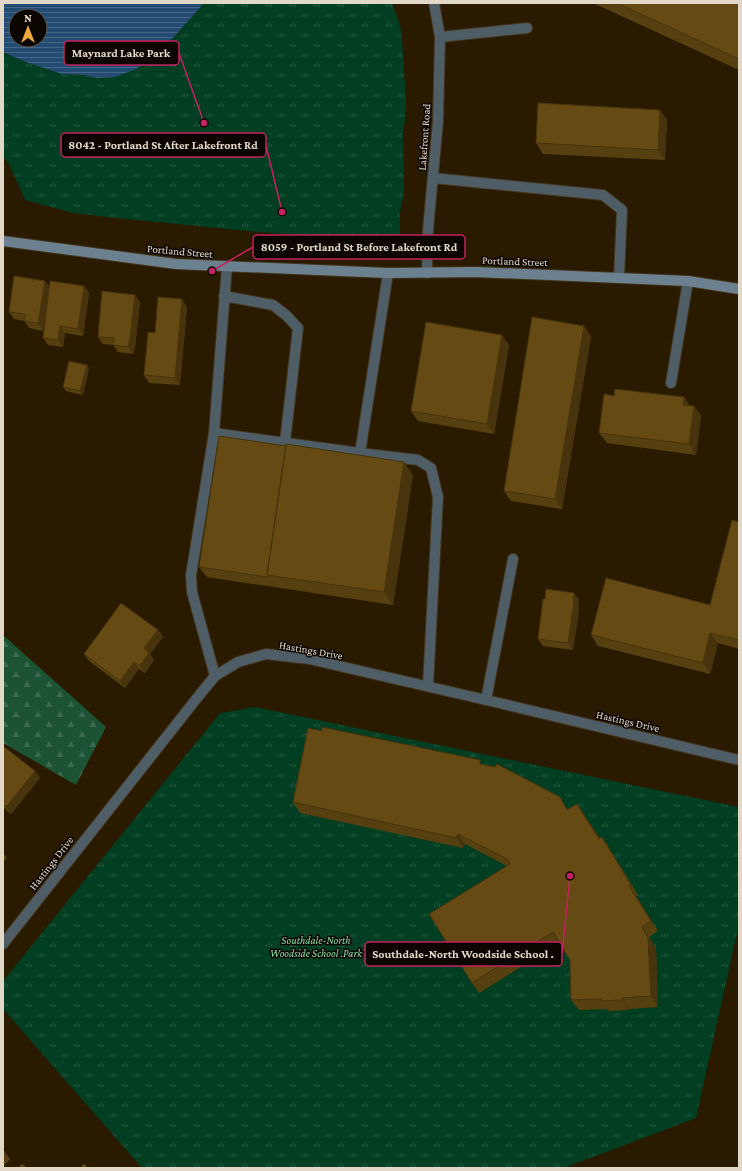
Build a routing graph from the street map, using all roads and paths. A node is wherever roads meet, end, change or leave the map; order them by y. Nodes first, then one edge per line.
1 (434, 3) edge
2 (527, 28) dead end
3 (440, 37) junction
4 (433, 178) junction
5 (3, 241) edge
6 (227, 266) junction
7 (388, 273) junction
8 (427, 273) junction
9 (619, 278) junction
10 (688, 281) junction
11 (739, 289) edge
12 (224, 296) junction
13 (671, 384) dead end
14 (214, 432) junction
15 (285, 442) junction
16 (360, 453) junction
17 (513, 559) dead end
18 (215, 676) junction
19 (428, 686) junction
20 (486, 700) junction
21 (739, 760) edge
22 (3, 944) edge

1 - 3 street, Lakefront Road
2 - 3 street
3 - 4 street, Lakefront Road
4 - 8 street, Lakefront Road
4 - 9 street
5 - 6 main road, Portland Street
6 - 7 main road, Portland Street
6 - 12 street
7 - 8 main road, Portland Street
7 - 16 street
8 - 9 main road, Portland Street
9 - 10 main road, Portland Street
10 - 11 main road, Portland Street
10 - 13 street
12 - 14 street
12 - 15 street
14 - 15 street
14 - 18 street
15 - 16 street
16 - 19 street
17 - 20 street
18 - 19 street, Hastings Drive
18 - 22 street, Hastings Drive
19 - 20 street, Hastings Drive
20 - 21 street, Hastings Drive

